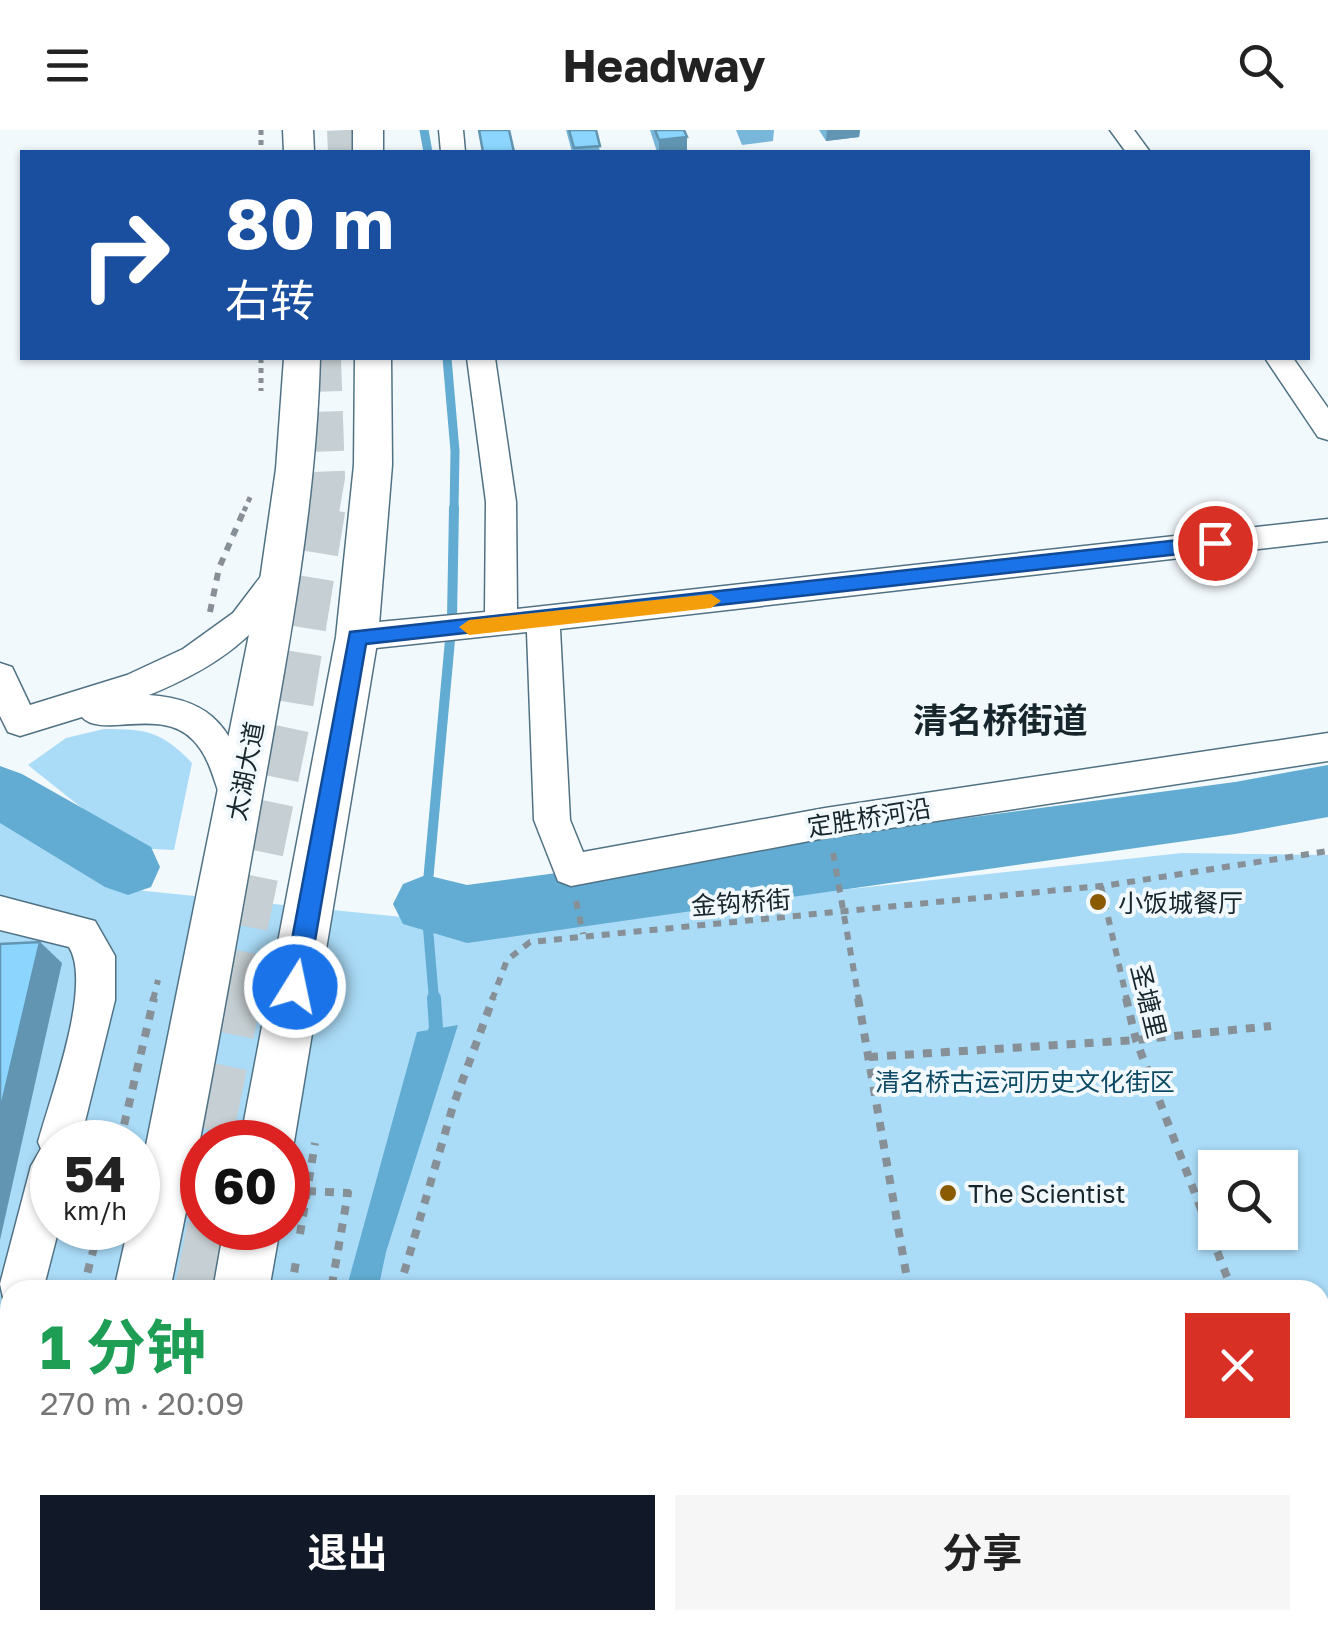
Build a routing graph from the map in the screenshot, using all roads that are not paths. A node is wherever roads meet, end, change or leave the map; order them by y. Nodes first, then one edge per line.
1 (302, 360) edge
2 (373, 360) edge
3 (481, 360) edge
4 (1280, 360) edge
5 (1328, 430) edge
6 (1328, 530) edge
7 (283, 569) junction
8 (543, 618) junction
9 (491, 624) junction
10 (357, 637) junction
11 (0, 676) edge
12 (10, 722) edge
13 (1328, 748) edge
14 (239, 801) junction
15 (0, 913) edge
16 (64, 1120) edge
17 (272, 1120) edge
18 (31, 1250) edge
19 (248, 1250) edge
20 (24, 1280) edge
21 (144, 1280) edge
22 (243, 1280) edge

1 - 7 main road, 太湖大道
2 - 10 main road
3 - 9 street
4 - 5 street
6 - 8 street
7 - 12 street
7 - 14 main road, 太湖大道
8 - 9 street
8 - 13 street, 定胜桥河沿
9 - 10 street
10 - 17 main road
11 - 12 street
12 - 14 street
14 - 21 main road, 太湖大道
15 - 16 street
18 - 20 street
19 - 22 main road

